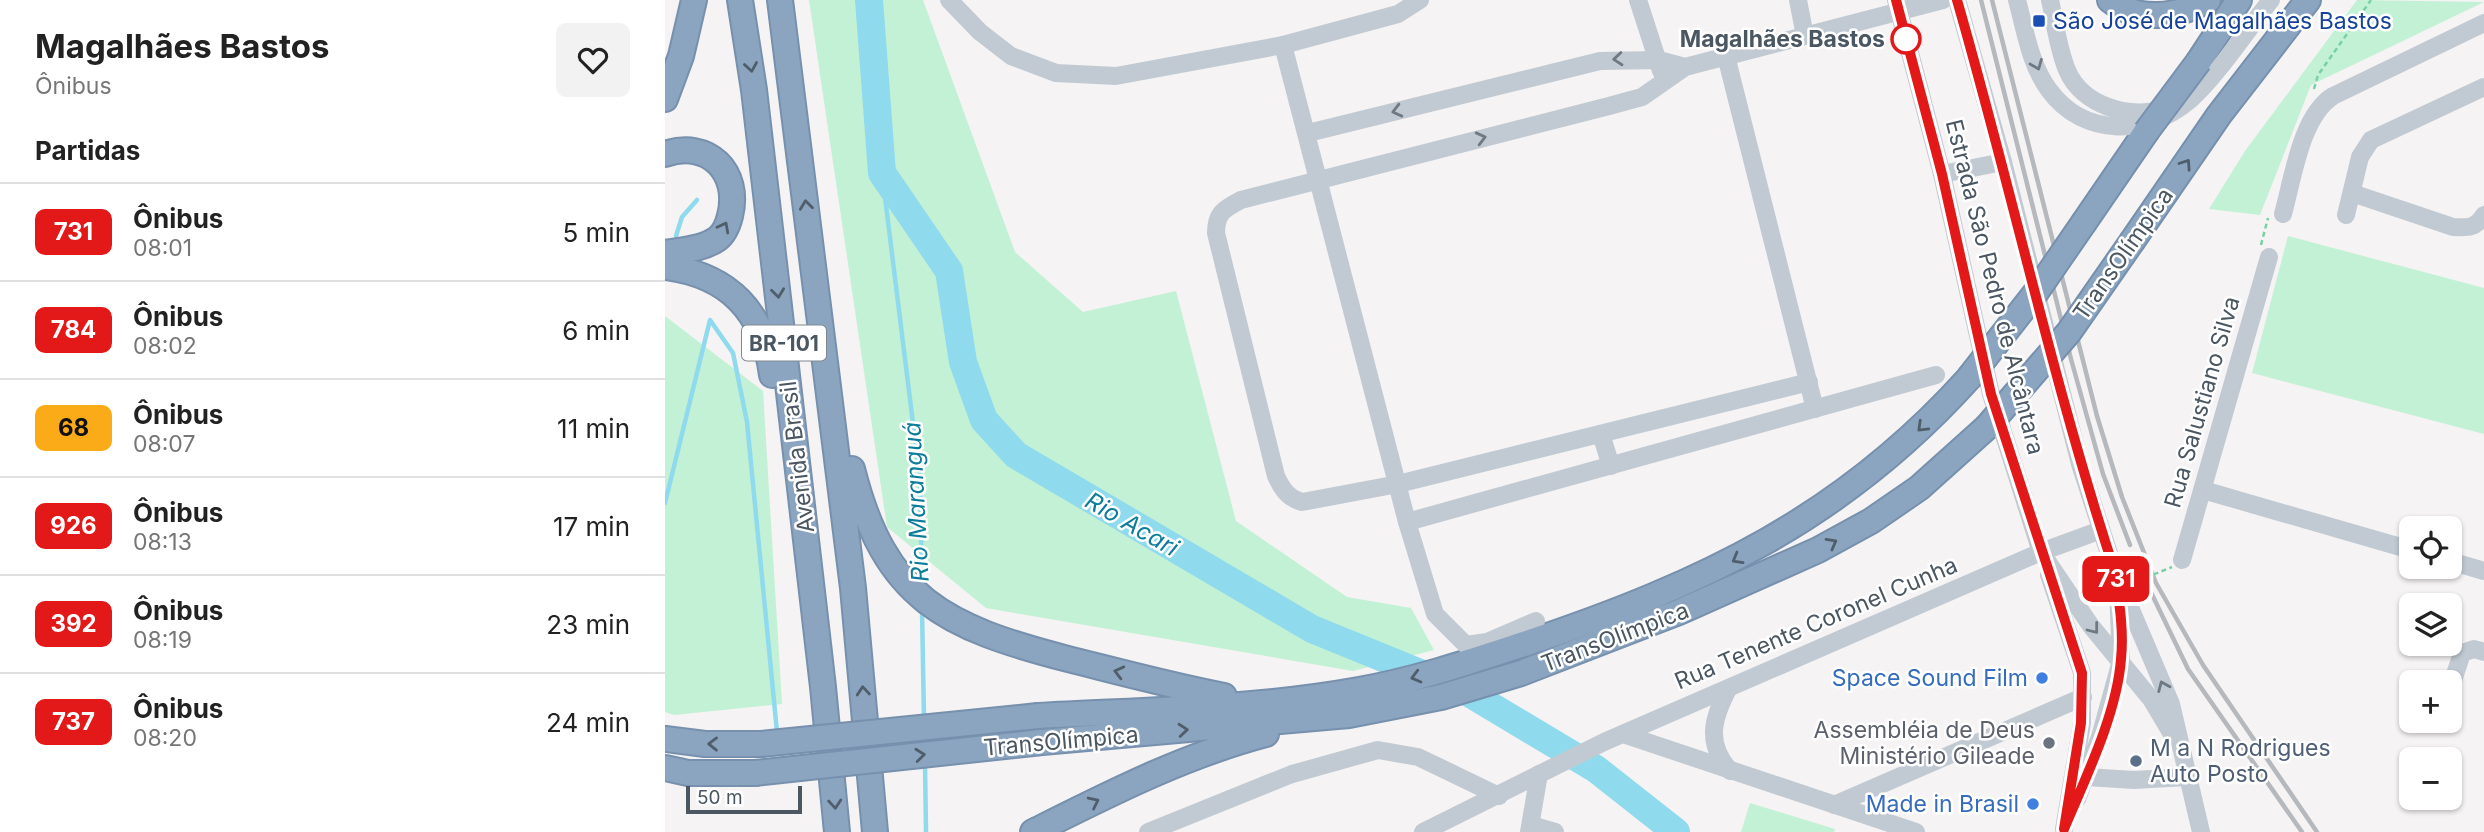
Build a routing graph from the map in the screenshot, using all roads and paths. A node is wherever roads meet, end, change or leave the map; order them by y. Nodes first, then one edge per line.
1 (694, 0) edge
2 (740, 0) edge
3 (781, 0) edge
4 (949, 0) edge
5 (1420, 0) edge
6 (1638, 0) edge
7 (1798, 0) edge
8 (1943, 0) edge
9 (1957, 0) edge
10 (2017, 0) edge
11 (2050, 0) edge
12 (2110, 0) edge
13 (2208, 0) edge
14 (2239, 0) edge
15 (2271, 0) edge
16 (2308, 0) edge
17 (2371, 0) edge
18 (1898, 6) edge
19 (2484, 23) edge
20 (1805, 36) junction
21 (1283, 45) junction
22 (1726, 56) junction
23 (1659, 60) junction
24 (1685, 67) junction
25 (1663, 85) junction
26 (2481, 89) edge
27 (2192, 98) junction
28 (665, 99) edge
29 (2317, 106) junction
30 (2484, 108) edge
31 (1308, 133) junction
32 (665, 155) edge
33 (2003, 162) junction
34 (1942, 174) junction
35 (1320, 179) junction
36 (2352, 193) junction
37 (2283, 214) dead end
38 (2346, 215) dead end
39 (2484, 215) edge
40 (665, 253) edge
41 (2269, 257) dead end
42 (665, 267) edge
43 (1936, 375) dead end
44 (1809, 382) junction
45 (829, 395) junction
46 (1815, 409) junction
47 (1601, 434) junction
48 (1611, 466) junction
49 (1398, 484) junction
50 (2203, 491) junction
51 (1407, 522) junction
52 (2101, 530) junction
53 (2399, 547) edge
54 (2041, 552) junction
55 (2177, 563) joint
56 (2462, 565) edge
57 (2484, 571) edge
58 (2115, 572) junction
59 (2130, 583) dead end
60 (1536, 621) dead end
61 (2484, 652) edge
62 (2121, 661) junction
63 (2456, 670) edge
64 (823, 687) junction
65 (1728, 690) junction
66 (2083, 697) junction
67 (1257, 703) junction
68 (1352, 714) junction
69 (1623, 734) junction
70 (665, 739) edge
71 (2183, 751) junction
72 (665, 768) edge
73 (1546, 771) junction
74 (1730, 771) junction
75 (2086, 777) junction
76 (2187, 777) junction
77 (1499, 796) junction
78 (1834, 805) junction
79 (1530, 828) edge
80 (2064, 831) edge
81 (837, 832) edge
82 (875, 832) edge
83 (1033, 832) edge
84 (1148, 832) edge
85 (1423, 832) edge
86 (1555, 832) edge
87 (1916, 832) edge
88 (2201, 832) edge

1 - 28 highway
2 -> 64 highway, Avenida Brasil / BR-101
45 -> 3 highway, Avenida Brasil / BR-101
4 - 21 street
5 - 21 street
6 - 23 street
7 - 20 street
8 - 18 street
9 - 33 street, Estrada São Pedro de Alcântara
10 -> 27 street
11 - 27 street
12 - 13 highway
14 -> 67 highway, TransOlímpica, bridge
15 - 27 street
68 -> 16 highway, TransOlímpica, bridge
17 - 29 path
18 - 20 street
18 - 34 street, Estrada São Pedro de Alcântara
19 - 29 street
20 - 22 street
21 - 31 street
22 - 24 street
22 - 44 street
23 - 24 street
23 - 25 street
23 -> 31 street
24 - 25 street
35 -> 25 street
26 - 30 street
26 - 36 street
29 - 37 street
31 - 35 street
40 -> 32 highway
33 - 34 street
33 - 52 street, Estrada São Pedro de Alcântara
34 - 54 street, Estrada São Pedro de Alcântara
35 - 49 street
35 - 49 street
36 - 38 street
36 - 39 street
41 - 50 street, Rua Salustiano Silva
42 - 64 highway
43 - 46 street
44 - 46 street
44 - 47 street
67 -> 45 highway
82 -> 45 highway, Avenida Brasil / BR-101
46 - 48 street
47 - 48 street
47 - 49 street
48 - 51 street
49 - 51 street
50 - 53 street
50 - 55 street, Rua Salustiano Silva
51 - 60 street
52 - 54 street, Rua Tenente Coronel Cunha
52 - 58 street, Estrada São Pedro de Alcântara
54 -> 62 street, Estrada São Pedro de Alcântara
54 - 65 street, Rua Tenente Coronel Cunha
54 - 66 street
55 - 59 path, bridge
56 - 57 street
58 - 62 street
71 -> 58 street, Estrada São Pedro de Alcântara
61 - 63 street
62 - 71 street, Estrada São Pedro de Alcântara
62 - 75 street
64 -> 81 highway, Avenida Brasil / BR-101
65 - 69 street, Rua Tenente Coronel Cunha
65 - 74 street
66 - 78 street
66 - 80 street
67 -> 70 highway, TransOlímpica, bridge
72 -> 68 highway, TransOlímpica, bridge
83 -> 68 highway
69 - 73 street, Rua Tenente Coronel Cunha
69 - 74 street
71 - 76 street, Estrada São Pedro de Alcântara
73 - 77 street, Rua Tenente Coronel Cunha
73 - 79 street
74 - 78 street
75 - 76 street
75 - 80 street
76 - 88 street, Estrada São Pedro de Alcântara
77 - 84 street
77 - 85 street, Rua Tenente Coronel Cunha
78 - 87 street
79 - 86 street

